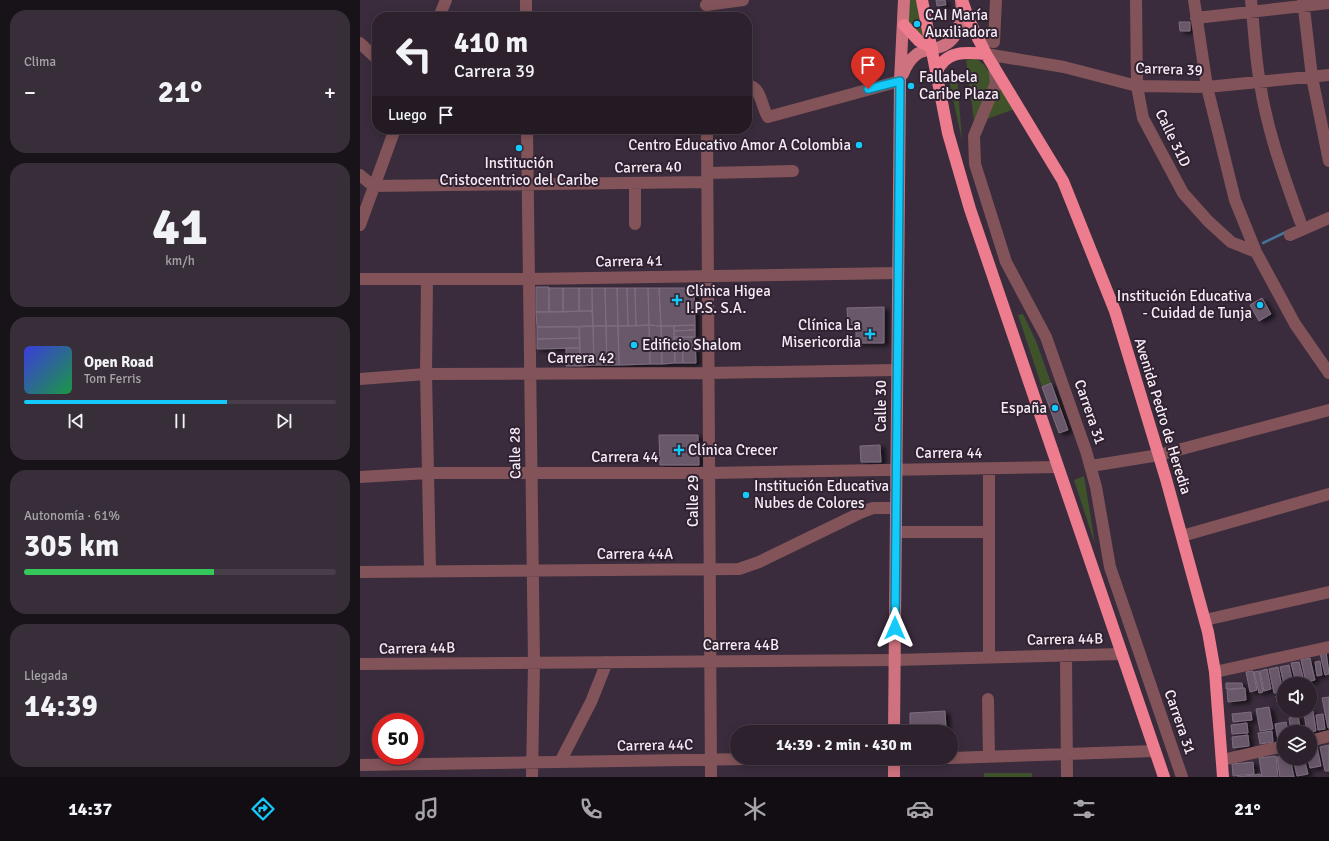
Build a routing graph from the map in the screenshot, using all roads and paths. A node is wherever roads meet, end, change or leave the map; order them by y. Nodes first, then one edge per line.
1 (446, 0) edge
2 (526, 0) edge
3 (743, 0) edge
4 (904, 0) edge
5 (922, 0) edge
6 (961, 0) edge
7 (996, 0) edge
8 (1136, 0) edge
9 (1194, 0) edge
10 (1303, 3) edge
11 (1329, 3) edge
12 (1252, 6) edge
13 (704, 7) edge
14 (441, 12) edge
15 (526, 12) edge
16 (1196, 18) junction
17 (904, 25) junction
18 (978, 39) junction
19 (360, 43) edge
20 (932, 48) junction
21 (372, 54) edge
22 (986, 54) junction
23 (994, 65) junction
24 (936, 74) junction
25 (1329, 75) edge
26 (1312, 77) junction
27 (900, 81) junction
28 (1259, 82) junction
29 (1137, 86) junction
30 (752, 87) edge
31 (1207, 87) junction
32 (393, 134) edge
33 (528, 134) edge
34 (707, 134) edge
35 (1329, 161) edge
36 (794, 170) dead end
37 (360, 175) edge
38 (707, 177) junction
39 (635, 183) junction
40 (528, 185) junction
41 (373, 186) junction
42 (1329, 218) edge
43 (1300, 222) dead end
44 (635, 224) dead end
45 (360, 225) edge
46 (1290, 235) dead end
47 (1256, 252) junction
48 (898, 273) junction
49 (708, 275) junction
50 (360, 279) edge
51 (427, 279) junction
52 (529, 279) junction
53 (1325, 361) edge
54 (897, 370) junction
55 (1329, 373) edge
56 (426, 374) junction
57 (530, 374) junction
58 (708, 374) junction
59 (360, 379) edge
60 (1329, 410) edge
61 (1159, 456) junction
62 (1091, 466) junction
63 (1057, 467) junction
64 (989, 469) junction
65 (897, 470) junction
66 (428, 473) junction
67 (531, 473) junction
68 (709, 473) junction
69 (360, 477) edge
70 (1329, 494) edge
71 (896, 508) junction
72 (896, 532) junction
73 (989, 532) junction
74 (1182, 536) junction
75 (532, 569) junction
76 (430, 570) junction
77 (709, 570) junction
78 (360, 572) edge
79 (1329, 592) edge
80 (1205, 620) junction
81 (1329, 647) edge
82 (1122, 654) junction
83 (1066, 655) junction
84 (989, 657) junction
85 (895, 660) junction
86 (710, 661) junction
87 (607, 662) junction
88 (534, 663) junction
89 (360, 664) edge
90 (1215, 672) junction
91 (988, 699) dead end
92 (894, 725) edge
93 (1329, 736) edge
94 (1317, 739) edge
95 (1277, 748) edge
96 (1155, 751) junction
97 (1067, 755) junction
98 (958, 758) edge
99 (989, 758) junction
100 (711, 760) junction
101 (730, 760) edge
102 (1222, 760) junction
103 (532, 762) junction
104 (560, 762) junction
105 (360, 765) edge
106 (894, 765) edge
107 (532, 777) edge
108 (711, 777) edge
109 (894, 777) edge
110 (1067, 777) edge
111 (1164, 777) edge
112 (1182, 777) edge
113 (1223, 777) edge

1 - 14 street
2 - 15 street
3 - 13 street
4 - 17 main road, Calle 30
5 - 20 highway
6 - 18 highway, Avenida Pedro de Heredia
6 - 20 main road, Calle 30
7 - 18 street
8 - 29 street, Calle 31D
9 - 16 street
10 - 11 street
10 - 12 street
10 - 26 street
12 - 16 street
12 - 28 street
16 - 31 street
17 - 20 highway
17 - 27 main road, Calle 30
18 - 22 highway, Avenida Pedro de Heredia
19 - 21 street
20 - 24 highway
20 - 27 main road, Calle 30
22 - 23 highway, Avenida Pedro de Heredia
22 - 24 highway
22 - 29 street, Carrera 39
23 - 61 highway, Avenida Pedro de Heredia
23 - 62 street, Carrera 31
24 - 63 highway
25 - 26 street, Carrera 39
26 - 28 street, Carrera 39
26 - 35 street
27 - 30 street
27 - 48 main road, Calle 30
28 - 31 street, Carrera 39
28 - 43 street
29 - 31 street, Carrera 39
29 - 47 street, Calle 31D
31 - 47 street
32 - 41 street
33 - 40 street, Calle 28
34 - 38 street, Calle 29
36 - 38 street, Carrera 40
37 - 41 street
38 - 39 street, Carrera 40
38 - 49 street, Calle 29
39 - 40 street, Carrera 40
39 - 44 street
40 - 41 street, Carrera 40
40 - 52 street, Calle 28
41 - 45 street
42 - 46 street
47 - 53 street
48 - 49 street, Carrera 41
48 - 54 main road, Calle 30
49 - 52 street, Carrera 41
49 - 58 street, Calle 29
50 - 51 street, Carrera 41
51 - 52 street, Carrera 41
51 - 56 street
52 - 57 street, Calle 28
53 - 55 street
54 - 58 street, Carrera 42
54 - 65 main road, Calle 30
56 - 57 street, Carrera 42
56 - 59 street, Carrera 42
56 - 66 street
57 - 58 street, Carrera 42
57 - 67 street, Calle 28
58 - 68 street, Calle 29
60 - 61 street
61 - 62 street
61 - 74 highway, Avenida Pedro de Heredia
62 - 112 street, Carrera 31
63 - 64 street, Carrera 44
63 - 82 highway
64 - 65 street, Carrera 44
64 - 73 street
65 - 68 street, Carrera 44
65 - 71 main road, Calle 30
66 - 67 street, Carrera 44
66 - 69 street, Carrera 44
66 - 76 street
67 - 68 street, Carrera 44
67 - 75 street, Calle 28
68 - 77 street, Calle 29
70 - 74 street
71 - 72 main road, Calle 30
71 - 77 street, Carrera 44A
72 - 73 street
72 - 85 main road, Calle 30
73 - 84 street
74 - 80 highway, Avenida Pedro de Heredia
75 - 76 street, Carrera 44A
75 - 77 street, Carrera 44A
75 - 88 street, Calle 28
76 - 78 street, Carrera 44A
77 - 86 street, Calle 29
79 - 80 street
80 - 90 highway, Avenida Pedro de Heredia
81 - 90 street
82 - 83 street, Carrera 44B
82 - 96 highway
83 - 84 street, Carrera 44B
83 - 97 street
84 - 85 street, Carrera 44B
85 - 86 street, Carrera 44B
85 - 92 main road, Calle 30
86 - 87 street, Carrera 44B
86 - 100 street, Calle 29
87 - 88 street, Carrera 44B
87 - 104 street
88 - 89 street, Carrera 44B
88 - 103 street, Calle 28
90 - 102 highway, Avenida Pedro de Heredia
91 - 99 street
93 - 94 street
95 - 102 street
96 - 97 street, Carrera 44C
96 - 111 highway
97 - 99 street, Carrera 44C
97 - 110 street
98 - 99 street, Carrera 44C
100 - 101 street, Carrera 44C
100 - 104 street, Carrera 44C
100 - 108 street, Calle 29
102 - 113 highway, Avenida Pedro de Heredia
103 - 104 street, Carrera 44C
103 - 105 street, Carrera 44C
103 - 107 street, Calle 28
106 - 109 main road

